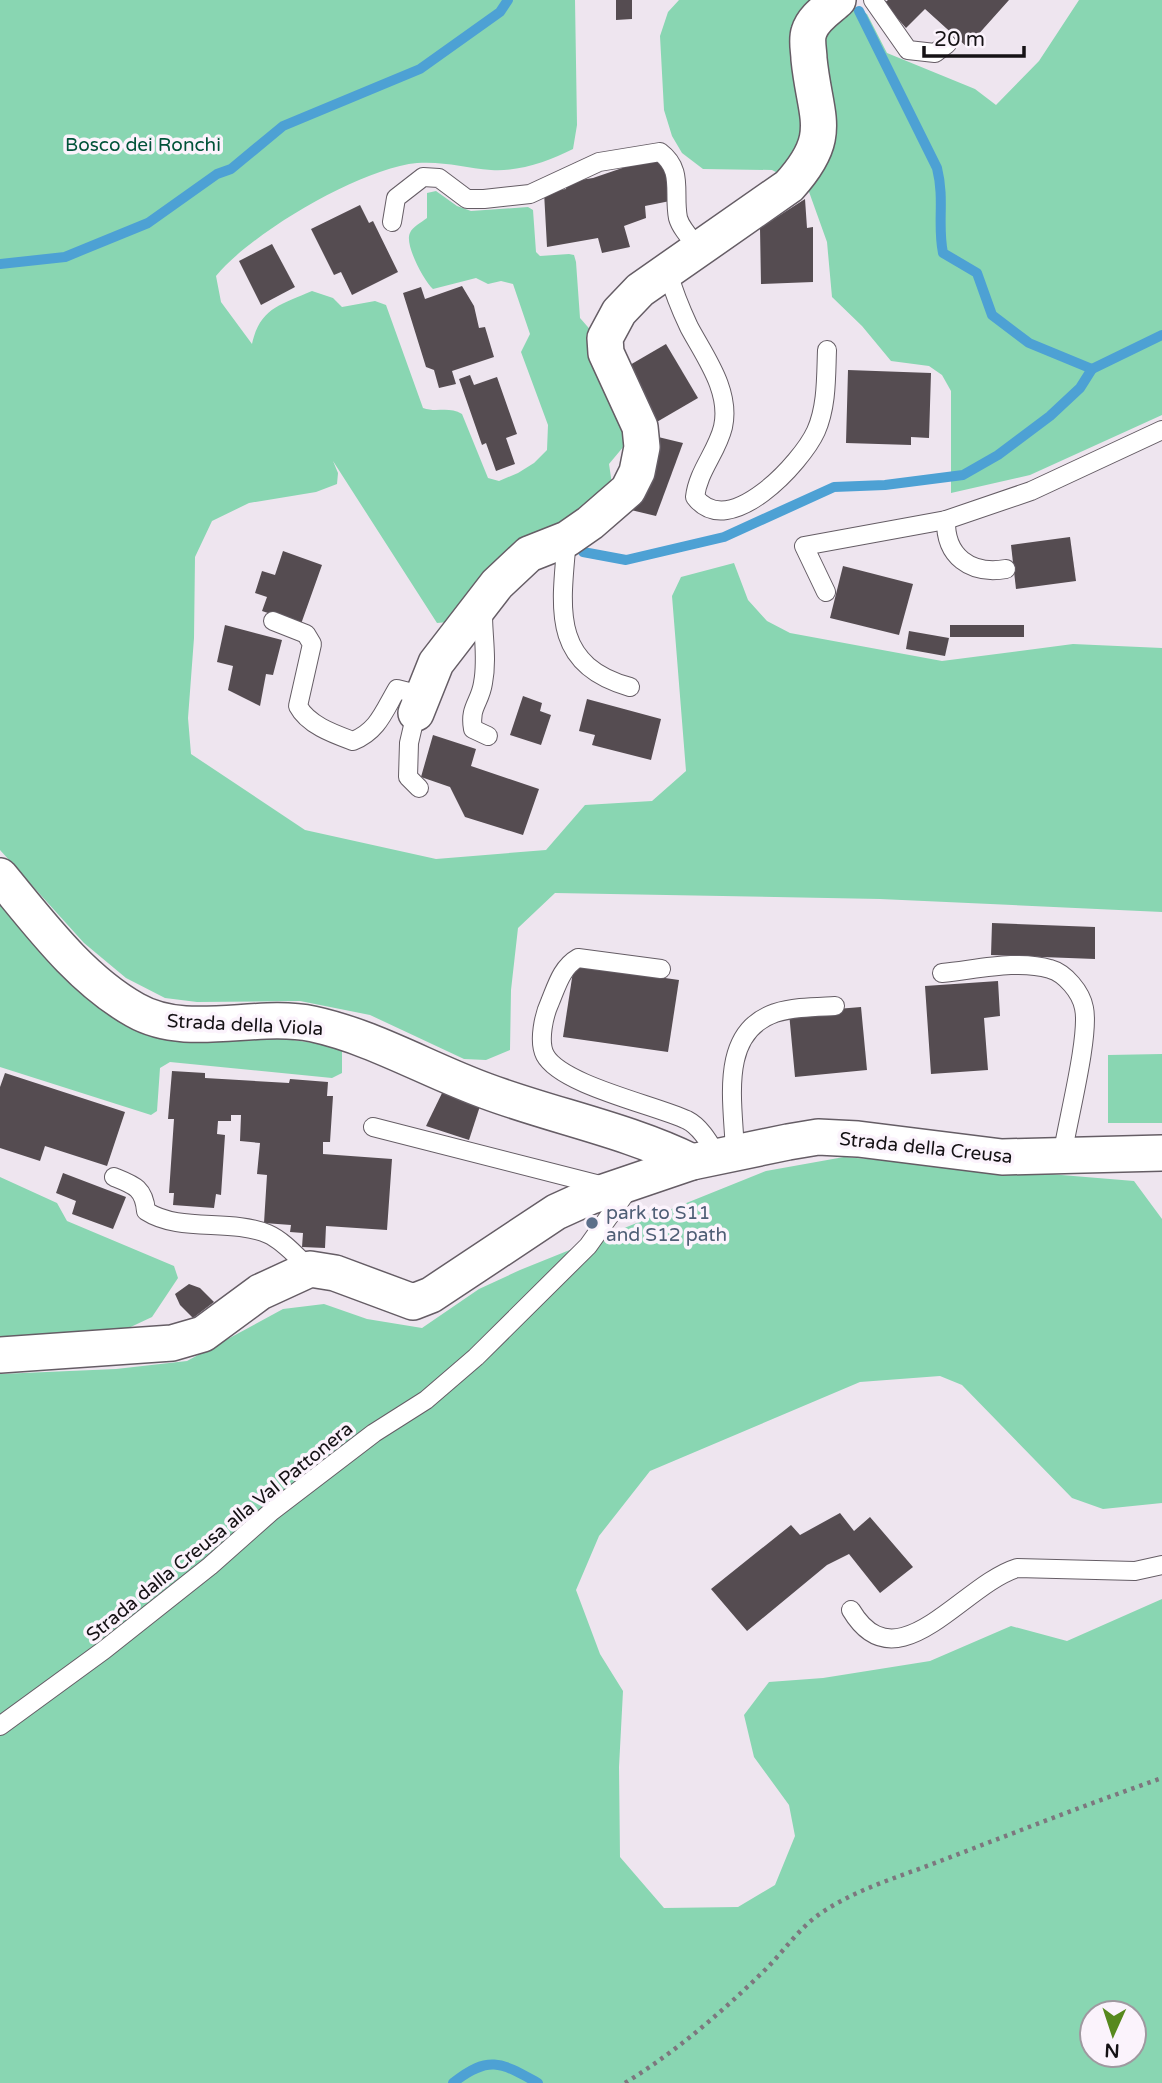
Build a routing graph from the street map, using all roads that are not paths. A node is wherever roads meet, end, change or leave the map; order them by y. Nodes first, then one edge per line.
1 (838, 0) edge
2 (873, 0) edge
3 (947, 44) dead end
4 (392, 222) dead end
5 (700, 250) junction
6 (668, 272) junction
7 (827, 351) dead end
8 (1162, 430) edge
9 (946, 520) junction
10 (568, 539) junction
11 (1006, 569) dead end
12 (827, 592) dead end
13 (483, 602) junction
14 (274, 621) dead end
15 (631, 687) dead end
16 (419, 704) junction
17 (488, 736) dead end
18 (419, 788) dead end
19 (0, 876) edge
20 (660, 969) dead end
21 (942, 974) dead end
22 (835, 1006) dead end
23 (373, 1126) dead end
24 (1162, 1153) edge
25 (715, 1157) junction
26 (1062, 1157) junction
27 (114, 1177) dead end
28 (624, 1185) junction
29 (310, 1269) junction
30 (0, 1355) edge
31 (1162, 1565) edge
32 (850, 1610) dead end
33 (0, 1726) edge

1 - 5 street
2 - 3 lane
4 - 5 lane
5 - 6 street
6 - 7 lane
6 - 10 street
8 - 9 lane
9 - 11 lane
9 - 12 lane
10 - 13 street
10 - 15 lane
13 - 16 street
13 - 17 lane
14 - 16 lane
16 - 18 lane
19 - 25 street, Strada della Viola
20 - 25 lane
21 - 26 lane
22 - 25 lane
23 - 28 lane
24 - 26 street, Strada della Creusa
25 - 26 street, Strada della Creusa
25 - 28 street, Strada della Creusa
27 - 29 lane
28 - 29 street, Strada della Creusa
28 - 33 lane, Strada dalla Creusa alla Val Pattonera
29 - 30 street
31 - 32 lane

